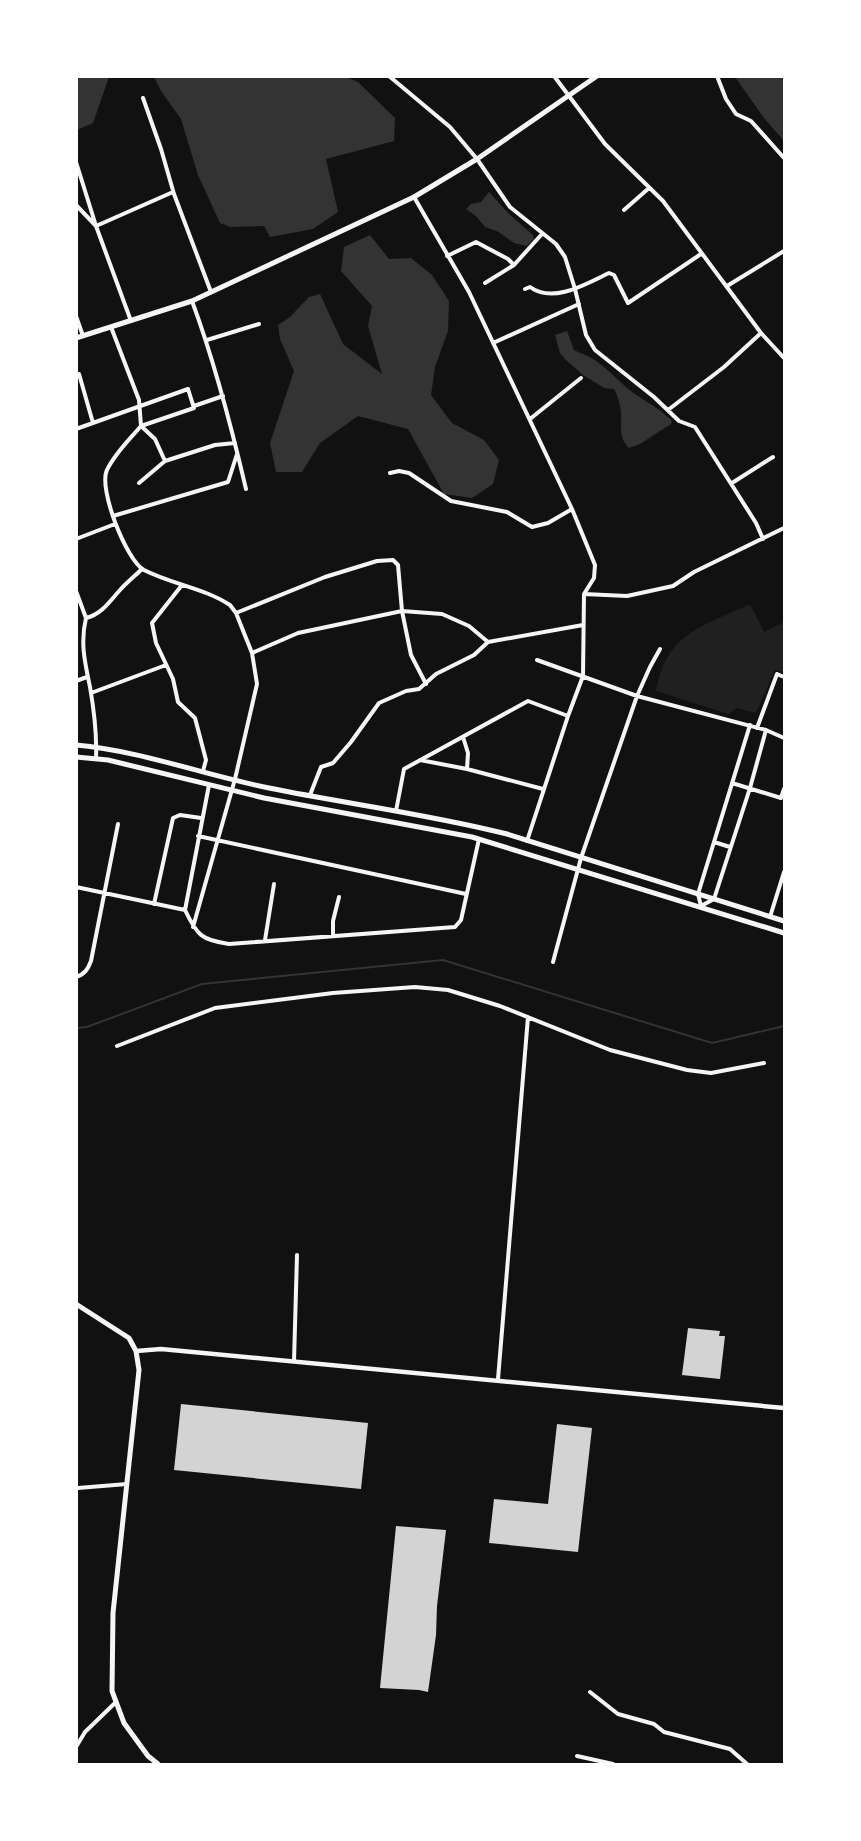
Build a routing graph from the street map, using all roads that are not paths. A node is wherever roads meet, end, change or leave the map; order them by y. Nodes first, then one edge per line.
1 (389, 76) edge
2 (554, 76) edge
3 (597, 76) edge
4 (717, 76) edge
5 (568, 97) junction
6 (143, 98) dead end
7 (784, 158) edge
8 (477, 159) junction
9 (76, 162) edge
10 (649, 188) junction
11 (173, 192) junction
12 (414, 197) junction
13 (76, 205) edge
14 (624, 210) dead end
15 (96, 226) junction
16 (542, 234) junction
17 (784, 251) edge
18 (701, 254) junction
19 (447, 256) junction
20 (514, 265) junction
21 (485, 283) dead end
22 (727, 286) junction
23 (525, 289) dead end
24 (575, 289) junction
25 (212, 292) junction
26 (192, 302) junction
27 (579, 304) junction
28 (76, 316) edge
29 (132, 321) junction
30 (259, 324) dead end
31 (111, 327) junction
32 (761, 333) junction
33 (80, 337) edge
34 (207, 340) junction
35 (493, 343) junction
36 (784, 358) edge
37 (76, 369) edge
38 (78, 374) edge
39 (581, 378) dead end
40 (223, 396) junction
41 (140, 406) junction
42 (194, 407) junction
43 (668, 410) junction
44 (530, 419) junction
45 (93, 423) junction
46 (141, 426) junction
47 (76, 429) edge
48 (235, 443) junction
49 (237, 452) junction
50 (773, 457) dead end
51 (165, 461) junction
52 (390, 473) dead end
53 (139, 483) dead end
54 (732, 483) junction
55 (246, 489) dead end
56 (572, 509) junction
57 (113, 516) junction
58 (115, 524) junction
59 (784, 528) edge
60 (76, 539) edge
61 (763, 539) junction
62 (142, 569) junction
63 (182, 585) junction
64 (76, 591) edge
65 (584, 594) junction
66 (402, 611) junction
67 (236, 613) junction
68 (86, 618) junction
69 (583, 625) junction
70 (82, 639) junction
71 (76, 642) edge
72 (488, 642) junction
73 (660, 649) dead end
74 (252, 653) junction
75 (537, 660) dead end
76 (166, 665) junction
77 (583, 676) junction
78 (87, 677) junction
79 (784, 677) edge
80 (76, 681) edge
81 (426, 684) junction
82 (91, 693) junction
83 (637, 696) junction
84 (568, 716) junction
85 (750, 725) junction
86 (757, 728) junction
87 (766, 729) junction
88 (463, 737) junction
89 (784, 738) edge
90 (76, 745) edge
91 (97, 747) junction
92 (76, 757) edge
93 (96, 758) junction
94 (420, 760) junction
95 (466, 769) junction
96 (203, 771) junction
97 (235, 779) junction
98 (732, 783) junction
99 (209, 784) junction
100 (750, 788) junction
101 (543, 789) junction
102 (784, 789) edge
103 (232, 790) junction
104 (310, 795) junction
105 (396, 811) junction
106 (201, 818) junction
107 (118, 824) dead end
108 (507, 834) junction
109 (198, 837) junction
110 (479, 839) junction
111 (218, 841) junction
112 (527, 841) junction
113 (714, 842) junction
114 (504, 847) junction
115 (731, 847) junction
116 (581, 858) junction
117 (578, 868) junction
118 (784, 872) edge
119 (274, 884) dead end
120 (76, 887) edge
121 (103, 893) junction
122 (466, 894) junction
123 (698, 894) junction
124 (339, 897) dead end
125 (714, 899) junction
126 (154, 904) junction
127 (700, 906) junction
128 (185, 910) junction
129 (770, 917) junction
130 (784, 921) edge
131 (193, 927) junction
132 (784, 933) edge
133 (333, 935) junction
134 (265, 940) junction
135 (553, 962) dead end
136 (76, 977) edge
137 (528, 1017) junction
138 (117, 1046) dead end
139 (764, 1063) dead end
140 (297, 1255) dead end
141 (76, 1304) edge
142 (136, 1351) junction
143 (294, 1361) junction
144 (498, 1379) junction
145 (784, 1407) edge
146 (126, 1484) junction
147 (78, 1488) dead end
148 (590, 1692) dead end
149 (116, 1702) junction
150 (76, 1746) edge
151 (577, 1756) dead end
152 (159, 1764) edge
153 (613, 1764) edge
154 (747, 1764) edge

1 - 8 street
2 - 5 street
3 - 5 main road
4 - 7 street
5 - 8 main road
5 - 10 street
6 - 11 street
8 - 12 main road
8 - 16 street
9 - 15 street
10 - 14 street
10 - 18 street
11 - 15 street
11 - 25 street
12 - 19 street
12 - 25 main road
13 - 15 street
15 - 29 street
16 - 20 street
16 - 24 street
17 - 22 street
18 - 22 street
18 - 24 street
19 - 20 street
19 - 35 street
20 - 21 street
22 - 32 street
23 - 24 street
24 - 27 street
25 - 26 main road
26 - 29 main road
26 - 34 street
27 - 35 street
27 - 43 street
28 - 33 street
29 - 31 main road
30 - 34 street
31 - 33 main road
31 - 41 street
32 - 36 street
32 - 43 street
34 - 40 street
35 - 44 street
37 - 38 street
38 - 45 street
39 - 44 street
40 - 42 street
40 - 48 street
41 - 42 street
41 - 45 street
41 - 46 street
42 - 46 street
43 - 54 street
44 - 56 street
45 - 47 street
46 - 51 street
46 - 57 street
48 - 49 street
48 - 51 street
49 - 55 street
49 - 57 street
50 - 54 street
51 - 53 street
52 - 56 street
54 - 61 street
56 - 65 street
57 - 58 street
58 - 60 street
58 - 62 street
59 - 61 street
61 - 65 street
62 - 63 street
62 - 68 street
63 - 67 street
63 - 76 street
64 - 68 street
65 - 69 street
66 - 67 street
66 - 72 street
66 - 74 street
66 - 81 street
67 - 74 street
68 - 70 street
69 - 72 street
69 - 77 street
70 - 71 street
70 - 78 street
72 - 81 street
73 - 83 street
74 - 97 street
75 - 77 street
76 - 82 street
76 - 96 street
77 - 83 street
77 - 84 street
78 - 80 street
78 - 82 street
79 - 86 street
81 - 104 street
82 - 91 street
83 - 85 street
83 - 116 street
84 - 88 street
84 - 101 street
85 - 86 street
85 - 98 street
86 - 87 street
87 - 89 street
87 - 100 street
88 - 94 street
88 - 95 street
90 - 91 main road
91 - 93 street
91 - 96 main road
92 - 93 main road
93 - 99 main road
94 - 95 street
94 - 105 street
95 - 101 street
96 - 97 main road
97 - 103 street
97 - 104 main road
98 - 100 street
98 - 113 street
99 - 103 main road
99 - 106 street
100 - 102 street
100 - 115 street
101 - 112 street
103 - 110 main road
103 - 111 street
104 - 105 main road
105 - 108 main road
106 - 109 street
106 - 126 street
107 - 121 street
108 - 112 main road
108 - 114 main road
109 - 111 street
109 - 128 street
110 - 114 main road
110 - 122 street
111 - 122 street
111 - 131 street
112 - 116 main road
113 - 115 street
113 - 123 street
114 - 117 main road
115 - 125 street
116 - 117 street
116 - 123 main road
117 - 127 main road
117 - 135 street
118 - 129 street
119 - 134 street
120 - 121 street
121 - 126 street
121 - 136 street
122 - 133 street
123 - 125 main road
123 - 127 street
124 - 133 street
125 - 127 street
125 - 129 main road
126 - 128 street
127 - 132 main road
128 - 131 street
129 - 130 main road
131 - 134 street
133 - 134 street
137 - 138 street
137 - 139 street
137 - 144 street
140 - 143 street
141 - 142 main road
142 - 143 street
142 - 146 main road
143 - 144 street
144 - 145 street
146 - 147 street
146 - 149 main road
148 - 154 street
149 - 150 street
149 - 152 main road
151 - 153 street

